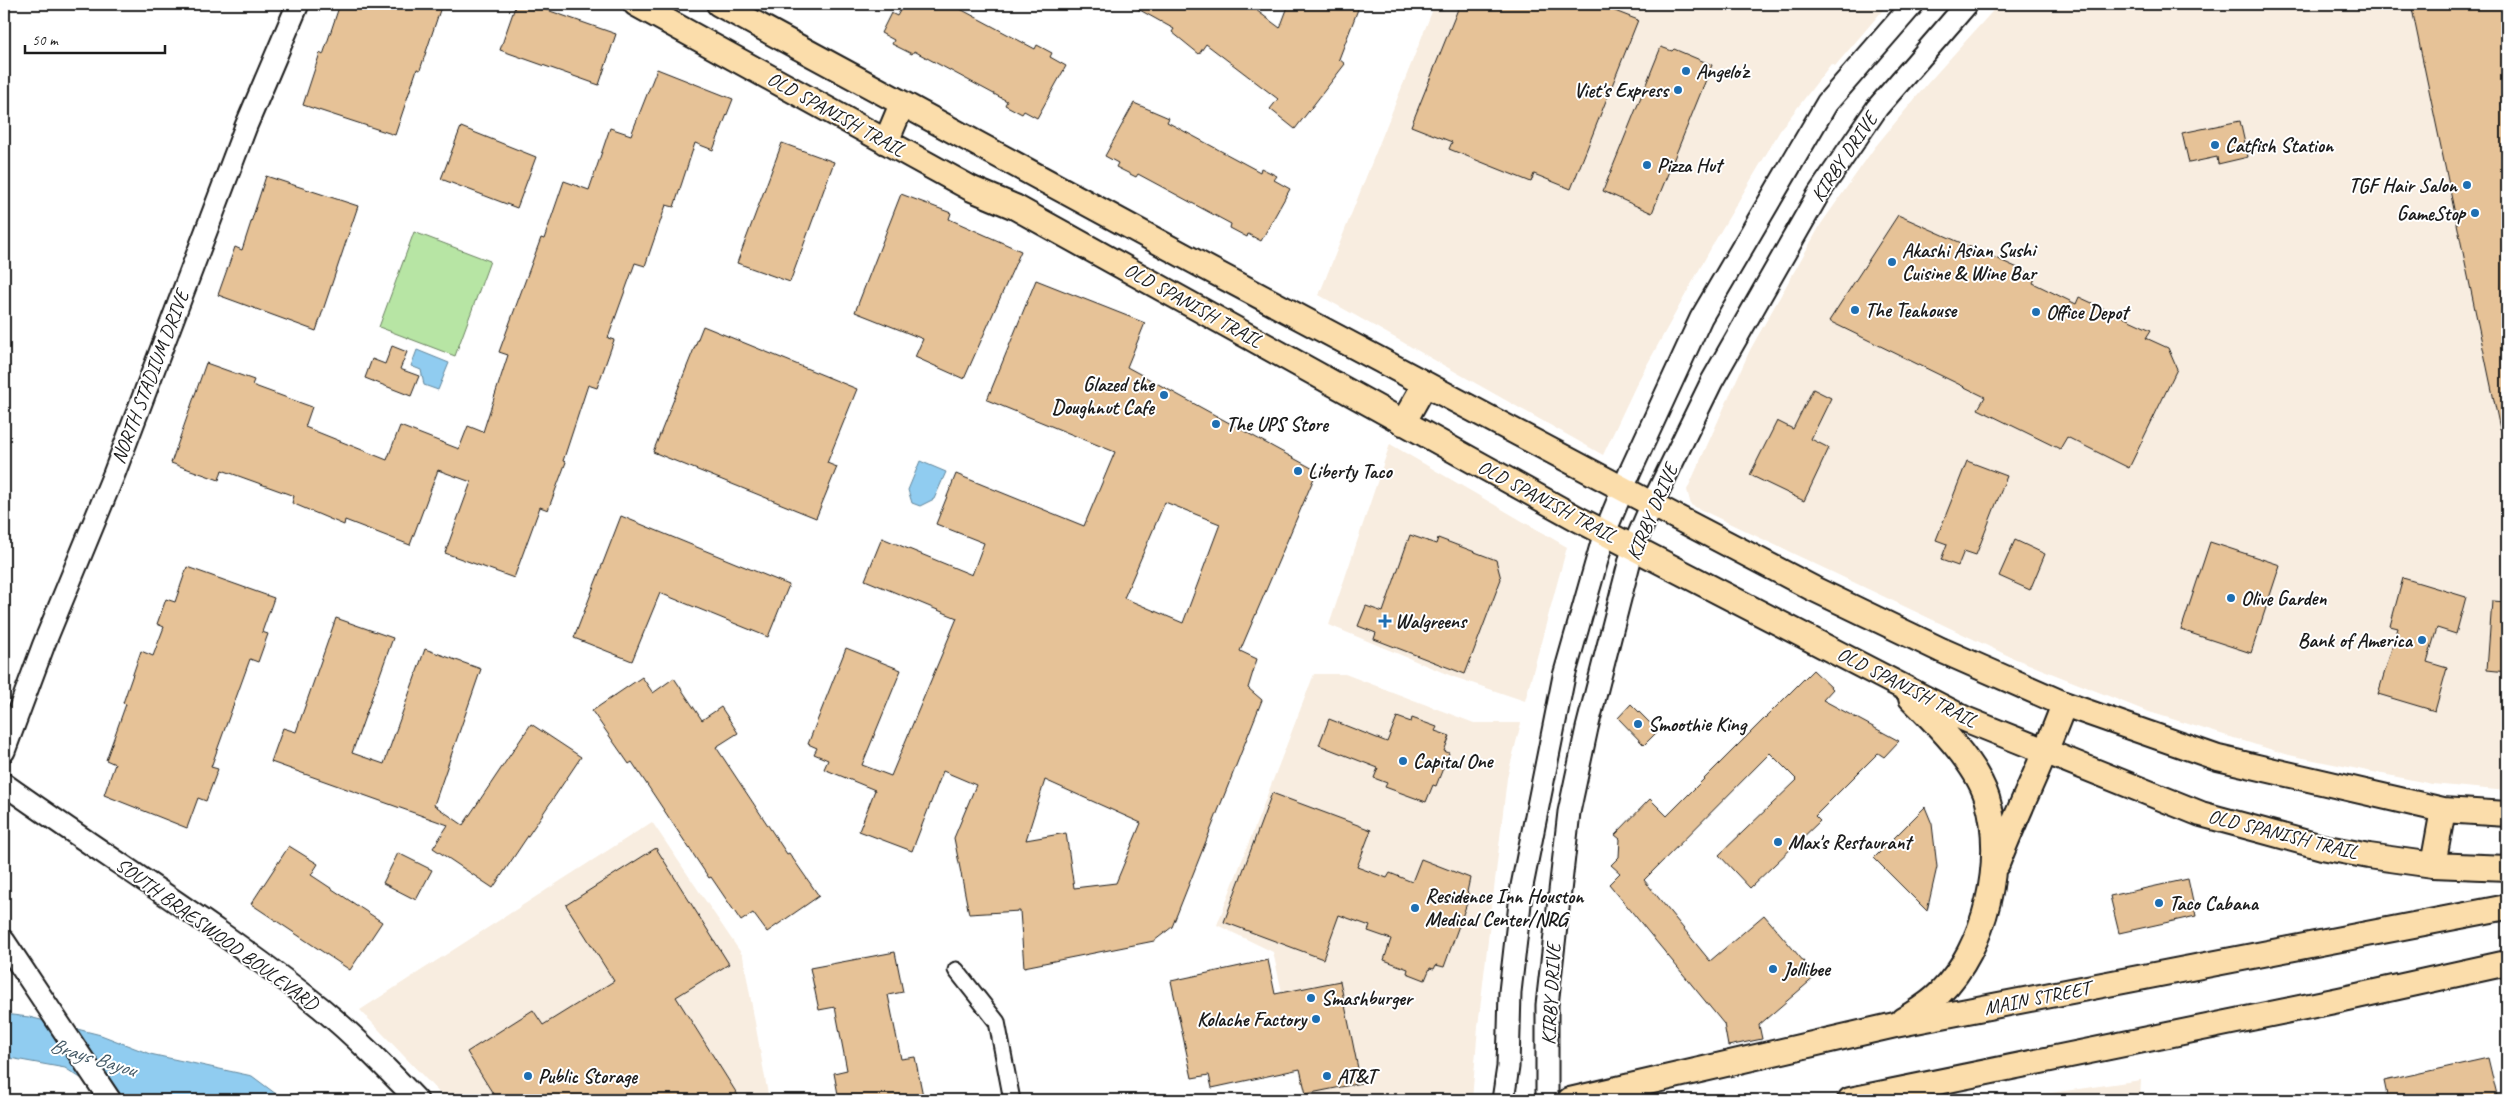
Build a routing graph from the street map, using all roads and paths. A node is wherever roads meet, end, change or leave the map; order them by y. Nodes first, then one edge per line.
1 (298, 4) edge
2 (636, 4) edge
3 (719, 4) edge
4 (1913, 4) edge
5 (1967, 4) edge
6 (902, 104) junction
7 (886, 142) junction
8 (1031, 172) junction
9 (1015, 207) junction
10 (1203, 266) junction
11 (1187, 302) junction
12 (1425, 384) junction
13 (1403, 423) junction
14 (1624, 489) junction
15 (1652, 504) junction
16 (1605, 532) junction
17 (1633, 548) junction
18 (1892, 680) junction
19 (2064, 704) junction
20 (4, 752) edge
21 (2046, 753) junction
22 (4, 784) edge
23 (2443, 810) junction
24 (2507, 814) edge
25 (1532, 833) junction
26 (1565, 839) junction
27 (2433, 865) junction
28 (2507, 868) edge
29 (1993, 873) junction
30 (2507, 907) edge
31 (8, 947) edge
32 (2507, 963) edge
33 (956, 970) dead end
34 (1895, 1026) junction
35 (110, 1100) edge
36 (417, 1100) edge
37 (1012, 1100) edge
38 (1503, 1100) edge
39 (1547, 1100) edge
40 (1570, 1100) edge
41 (1850, 1100) edge

1 - 20 main road, NORTH STADIUM DRIVE
2 - 7 main road, OLD SPANISH TRAIL
3 - 6 main road, OLD SPANISH TRAIL
4 - 14 main road, KIRBY DRIVE
5 - 15 main road, KIRBY DRIVE
6 - 7 main road
6 - 8 main road, OLD SPANISH TRAIL
7 - 9 main road, OLD SPANISH TRAIL
8 - 9 main road
8 - 10 main road, OLD SPANISH TRAIL
9 - 11 main road, OLD SPANISH TRAIL
10 - 11 main road
10 - 12 main road, OLD SPANISH TRAIL
11 - 13 main road, OLD SPANISH TRAIL
12 - 13 main road
12 - 14 main road, OLD SPANISH TRAIL
13 - 16 main road, OLD SPANISH TRAIL
14 - 15 main road, OLD SPANISH TRAIL
14 - 16 main road, KIRBY DRIVE
15 - 17 main road, KIRBY DRIVE
15 - 19 main road, OLD SPANISH TRAIL
16 - 17 main road, OLD SPANISH TRAIL
16 - 25 main road, KIRBY DRIVE
17 - 18 main road, OLD SPANISH TRAIL
17 - 26 main road, KIRBY DRIVE
18 - 21 main road, OLD SPANISH TRAIL
18 - 29 main road
19 - 21 main road
19 - 23 main road, OLD SPANISH TRAIL
21 - 27 main road, OLD SPANISH TRAIL
21 - 29 main road
22 - 36 main road, SOUTH BRAESWOOD BOULEVARD
23 - 24 main road, OLD SPANISH TRAIL
23 - 27 main road
25 - 26 main road
25 - 38 main road, KIRBY DRIVE
26 - 39 main road, KIRBY DRIVE
27 - 28 main road, OLD SPANISH TRAIL
29 - 34 main road
30 - 34 main road, MAIN STREET
31 - 35 main road
32 - 41 main road
33 - 37 street
34 - 40 main road, MAIN STREET

